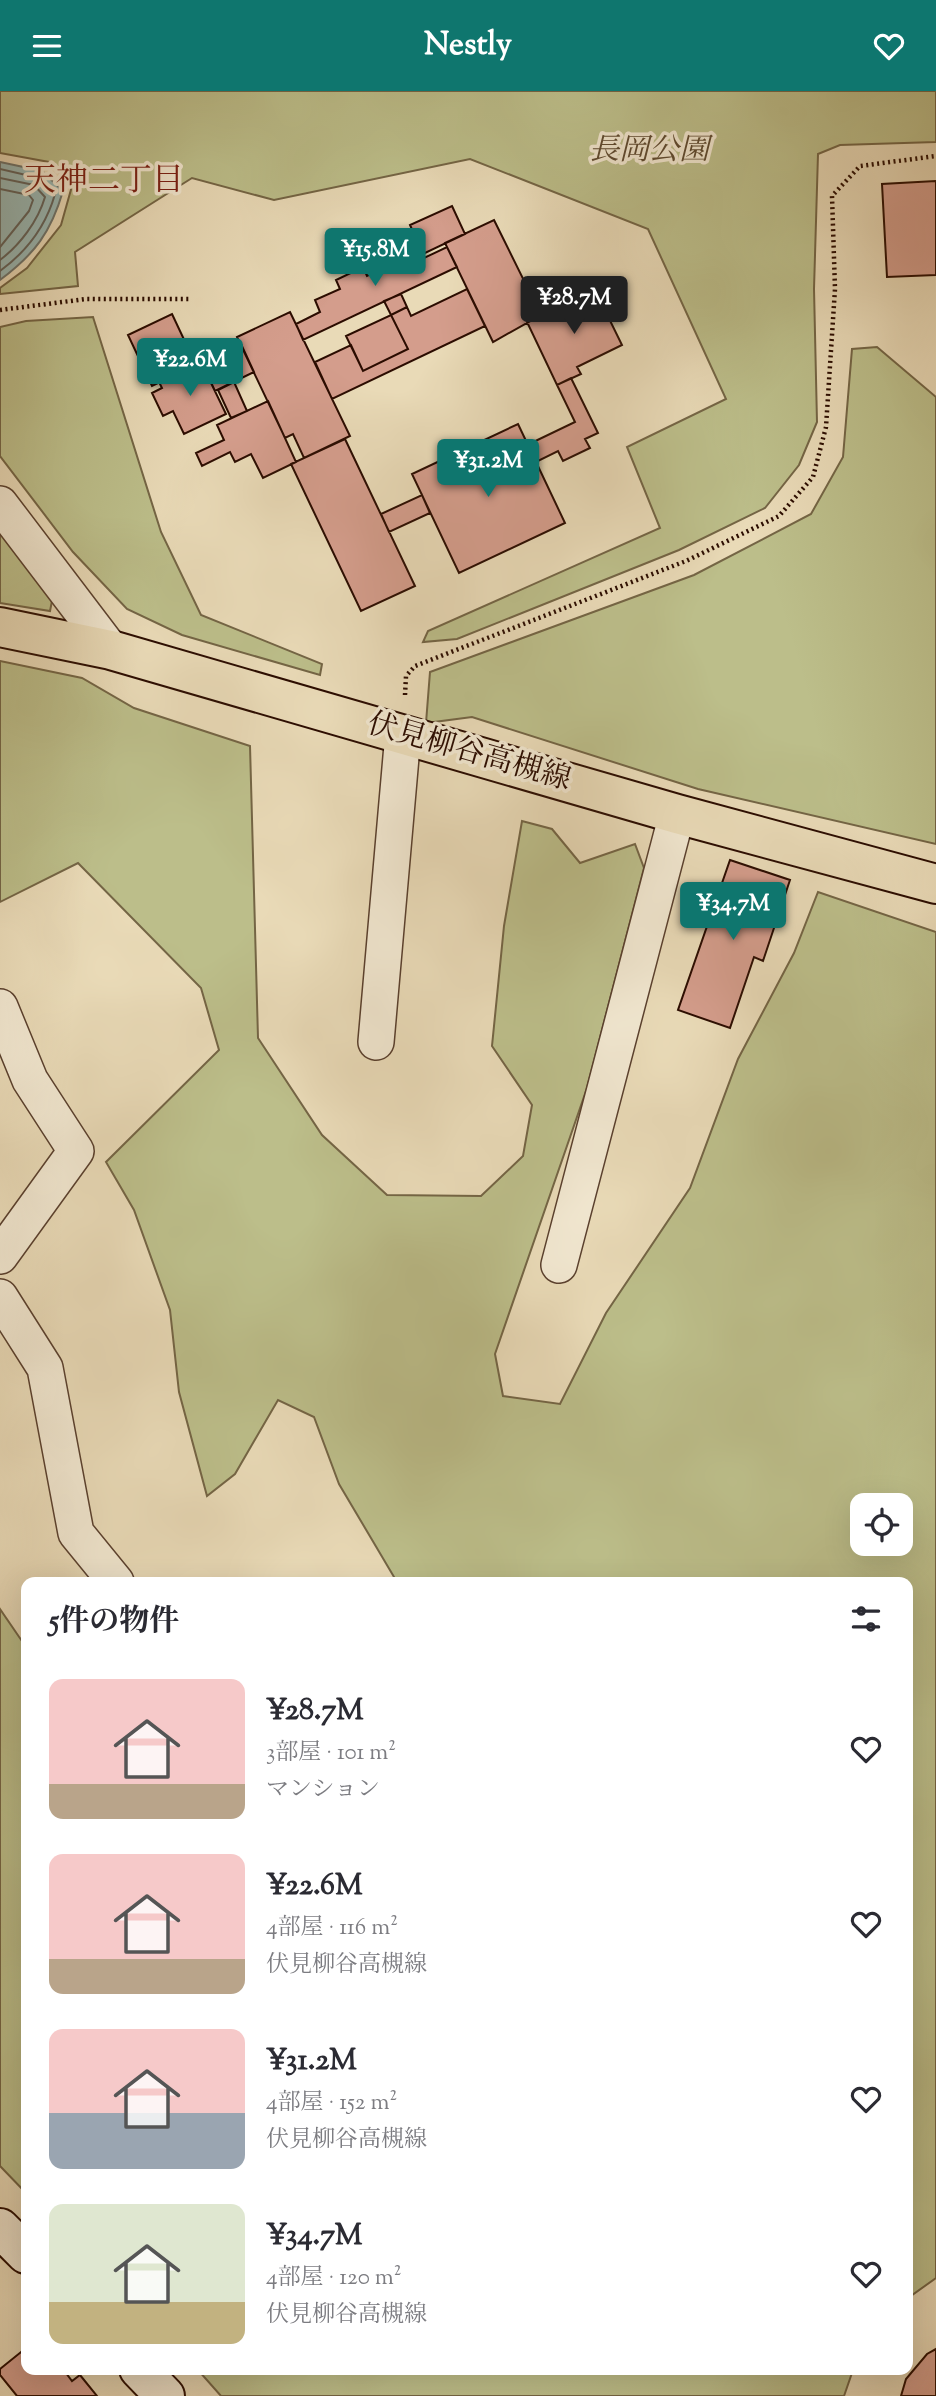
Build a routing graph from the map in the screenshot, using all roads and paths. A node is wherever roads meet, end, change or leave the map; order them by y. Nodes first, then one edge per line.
1 (936, 156) edge
2 (189, 299) dead end
3 (0, 310) edge
4 (0, 505) edge
5 (0, 627) edge
6 (111, 650) junction
7 (403, 734) junction
8 (677, 814) junction
9 (936, 884) edge
10 (0, 1007) edge
11 (376, 1042) dead end
12 (0, 1257) edge
13 (559, 1265) dead end
14 (0, 1297) edge
15 (112, 1577) edge
16 (0, 2228) edge
17 (21, 2249) edge

1 - 7 path
2 - 3 path
4 - 6 street
5 - 6 main road, 伏見柳谷高槻線
6 - 7 main road, 伏見柳谷高槻線
7 - 8 main road, 伏見柳谷高槻線
7 - 11 street
8 - 9 main road, 伏見柳谷高槻線
8 - 13 street
10 - 12 street
14 - 15 street
16 - 17 street

